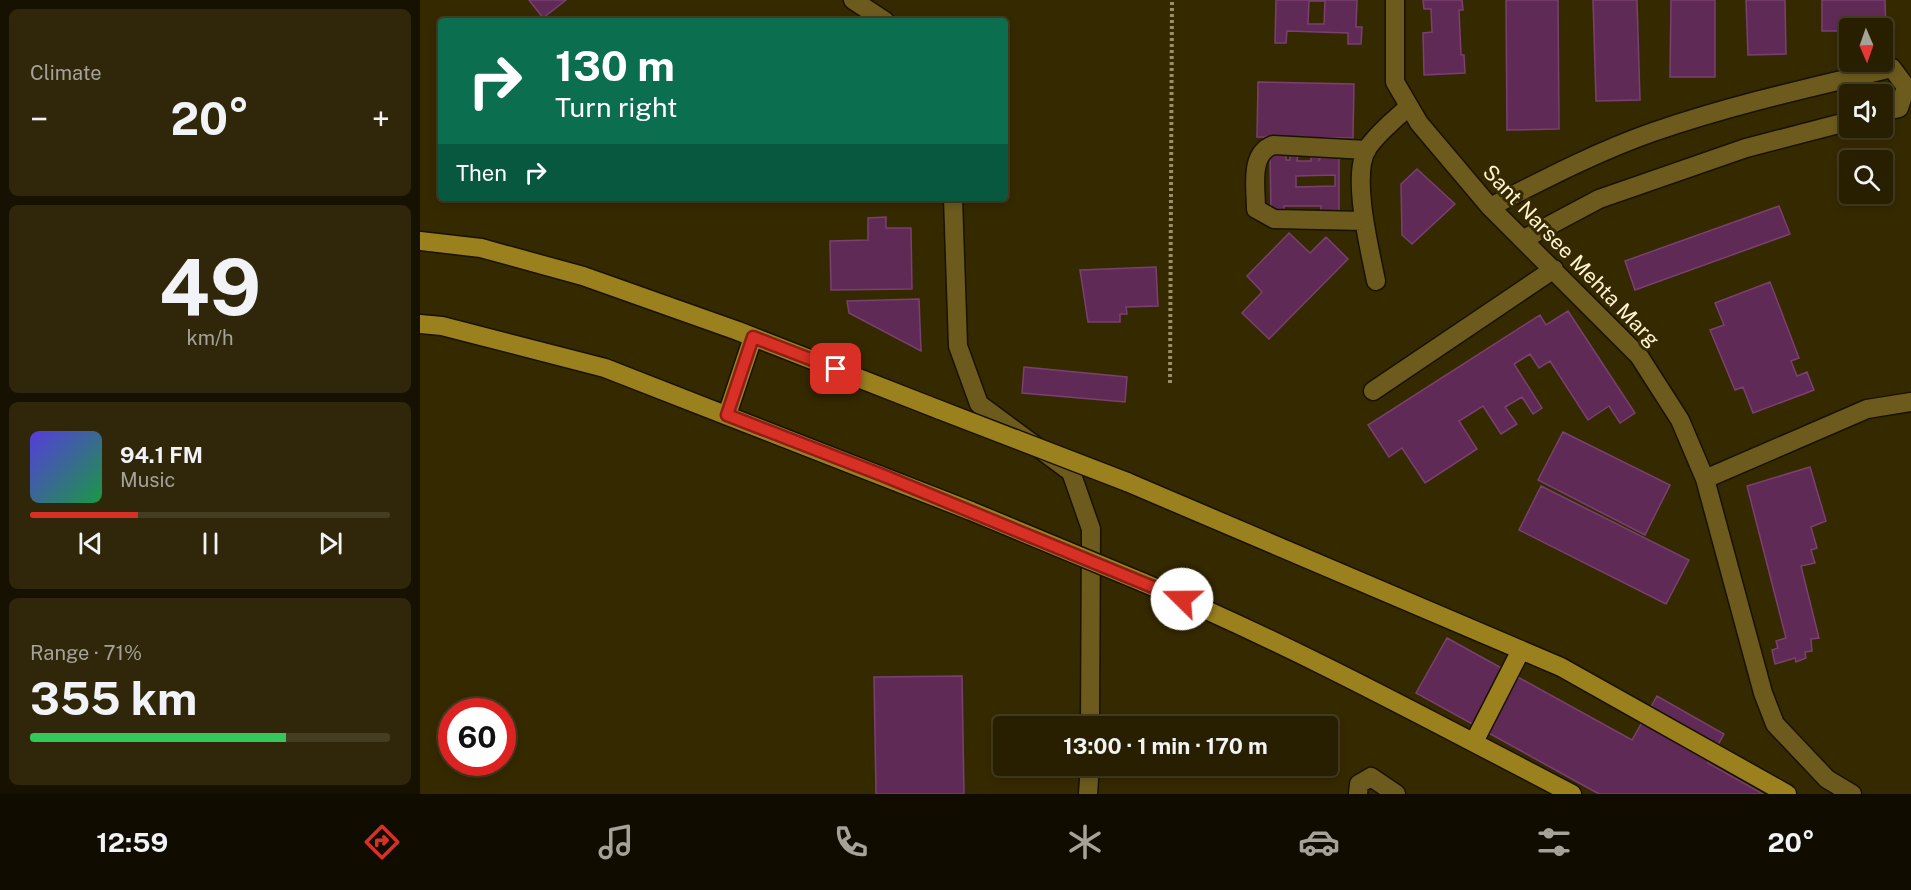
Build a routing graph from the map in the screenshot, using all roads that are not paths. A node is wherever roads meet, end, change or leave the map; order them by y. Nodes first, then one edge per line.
1 (853, 0) edge
2 (1395, 0) edge
3 (880, 18) edge
4 (1409, 106) junction
5 (1893, 109) edge
6 (1839, 124) edge
7 (1367, 150) junction
8 (953, 201) edge
9 (1490, 207) junction
10 (1365, 221) junction
11 (1524, 238) junction
12 (420, 241) edge
13 (1554, 269) junction
14 (1376, 281) dead end
15 (420, 324) edge
16 (753, 337) junction
17 (1373, 391) dead end
18 (1911, 402) edge
19 (727, 415) junction
20 (1705, 479) junction
21 (1521, 650) junction
22 (1090, 716) edge
23 (1474, 742) junction
24 (1089, 776) edge
25 (1088, 794) edge
26 (1358, 794) edge
27 (1396, 794) edge
28 (1572, 794) edge
29 (1787, 794) edge
30 (1852, 794) edge

1 - 3 street
2 - 4 street, Sant Narsee Mehta Marg
4 - 7 street
4 - 9 street, Sant Narsee Mehta Marg
5 - 9 street
6 - 11 street
7 - 10 street
7 - 10 street
8 - 22 street
9 - 11 street, Sant Narsee Mehta Marg
10 - 14 street
11 - 13 street, Sant Narsee Mehta Marg
12 - 16 main road
13 - 17 street
13 - 20 street, Sant Narsee Mehta Marg
15 - 19 main road
16 - 19 main road
16 - 21 main road, bridge
18 - 20 street
19 - 23 main road, bridge
20 - 30 street, Sant Narsee Mehta Marg
21 - 23 main road
21 - 29 main road
23 - 28 main road
24 - 25 street
26 - 27 street

